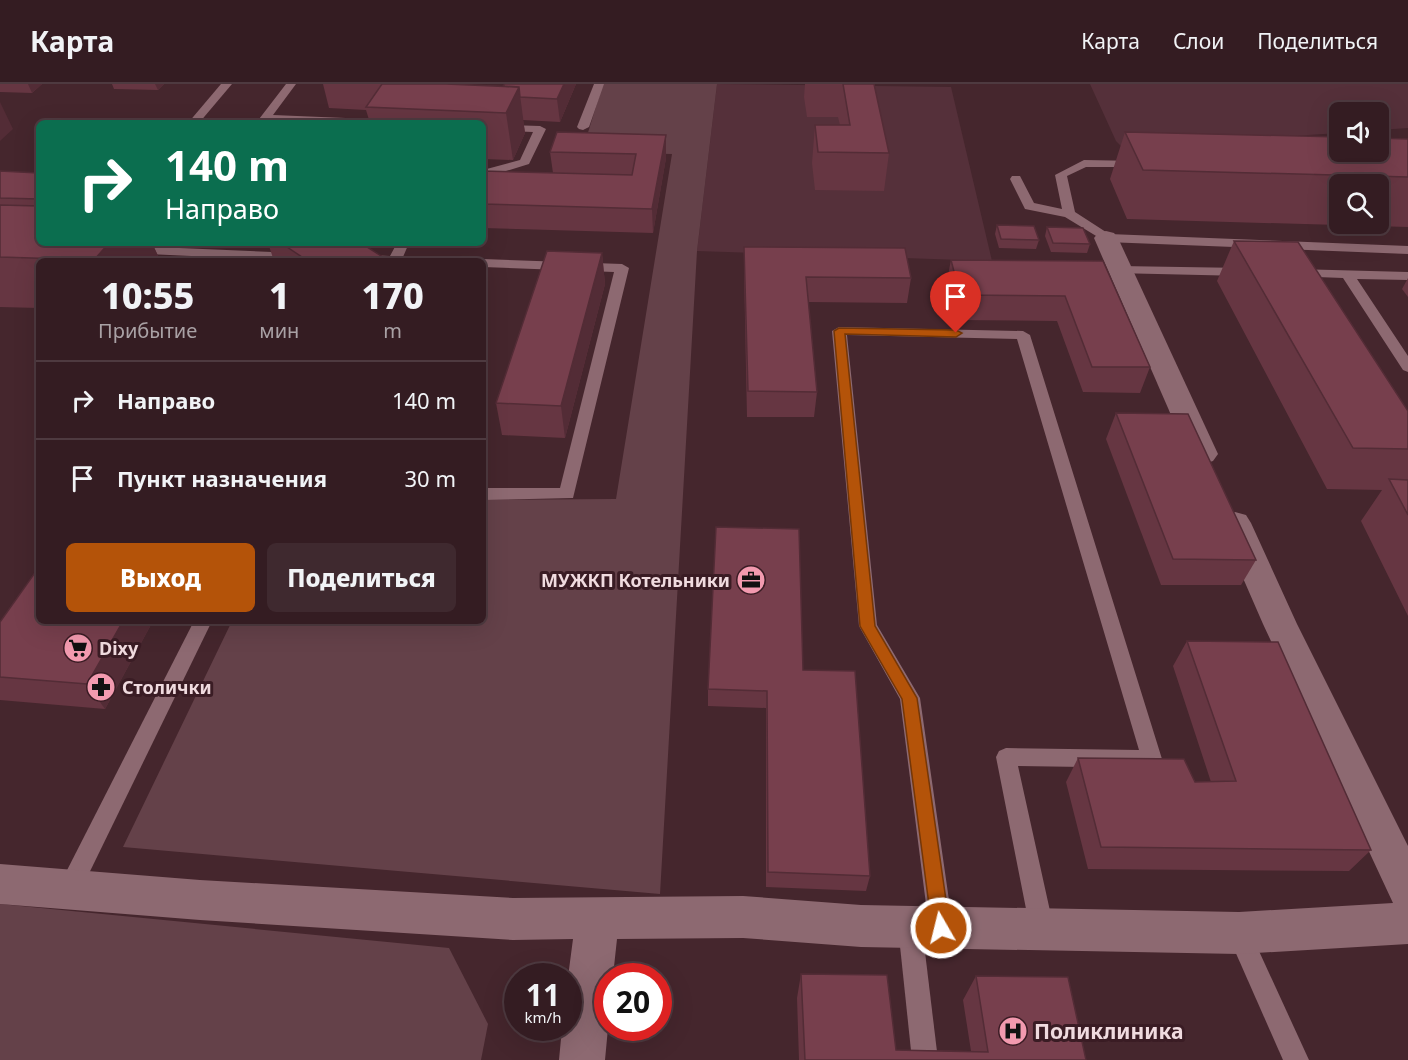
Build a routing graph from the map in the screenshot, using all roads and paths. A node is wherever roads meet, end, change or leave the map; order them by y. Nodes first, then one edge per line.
1 (227, 84) edge
2 (291, 84) edge
3 (599, 84) edge
4 (196, 120) edge
5 (263, 120) edge
6 (486, 127) edge
7 (583, 127) dead end
8 (1156, 165) edge
9 (486, 173) edge
10 (1016, 179) dead end
11 (1070, 214) junction
12 (1106, 238) junction
13 (120, 250) dead end
14 (1408, 250) edge
15 (311, 257) edge
16 (486, 264) edge
17 (1119, 270) junction
18 (1347, 274) junction
19 (1408, 276) edge
20 (1408, 367) edge
21 (486, 494) edge
22 (202, 624) edge
23 (0, 884) edge
24 (69, 890) junction
25 (1408, 890) edge
26 (597, 918) junction
27 (1408, 923) edge
28 (926, 927) junction
29 (1042, 929) junction
30 (1239, 933) junction
31 (582, 1060) edge
32 (926, 1060) edge
33 (1296, 1060) edge

1 - 4 lane
2 - 5 lane
3 - 7 lane
6 - 9 lane
8 - 11 lane
10 - 11 lane
11 - 12 lane
12 - 14 lane
12 - 17 street
13 - 15 lane
16 - 21 lane
17 - 18 lane
17 - 25 street
18 - 19 lane
18 - 20 lane
22 - 24 lane
23 - 24 street
24 - 26 street
26 - 28 street
26 - 31 street
27 - 30 street
28 - 29 street
28 - 29 lane
28 - 32 lane
29 - 30 street
30 - 33 lane

